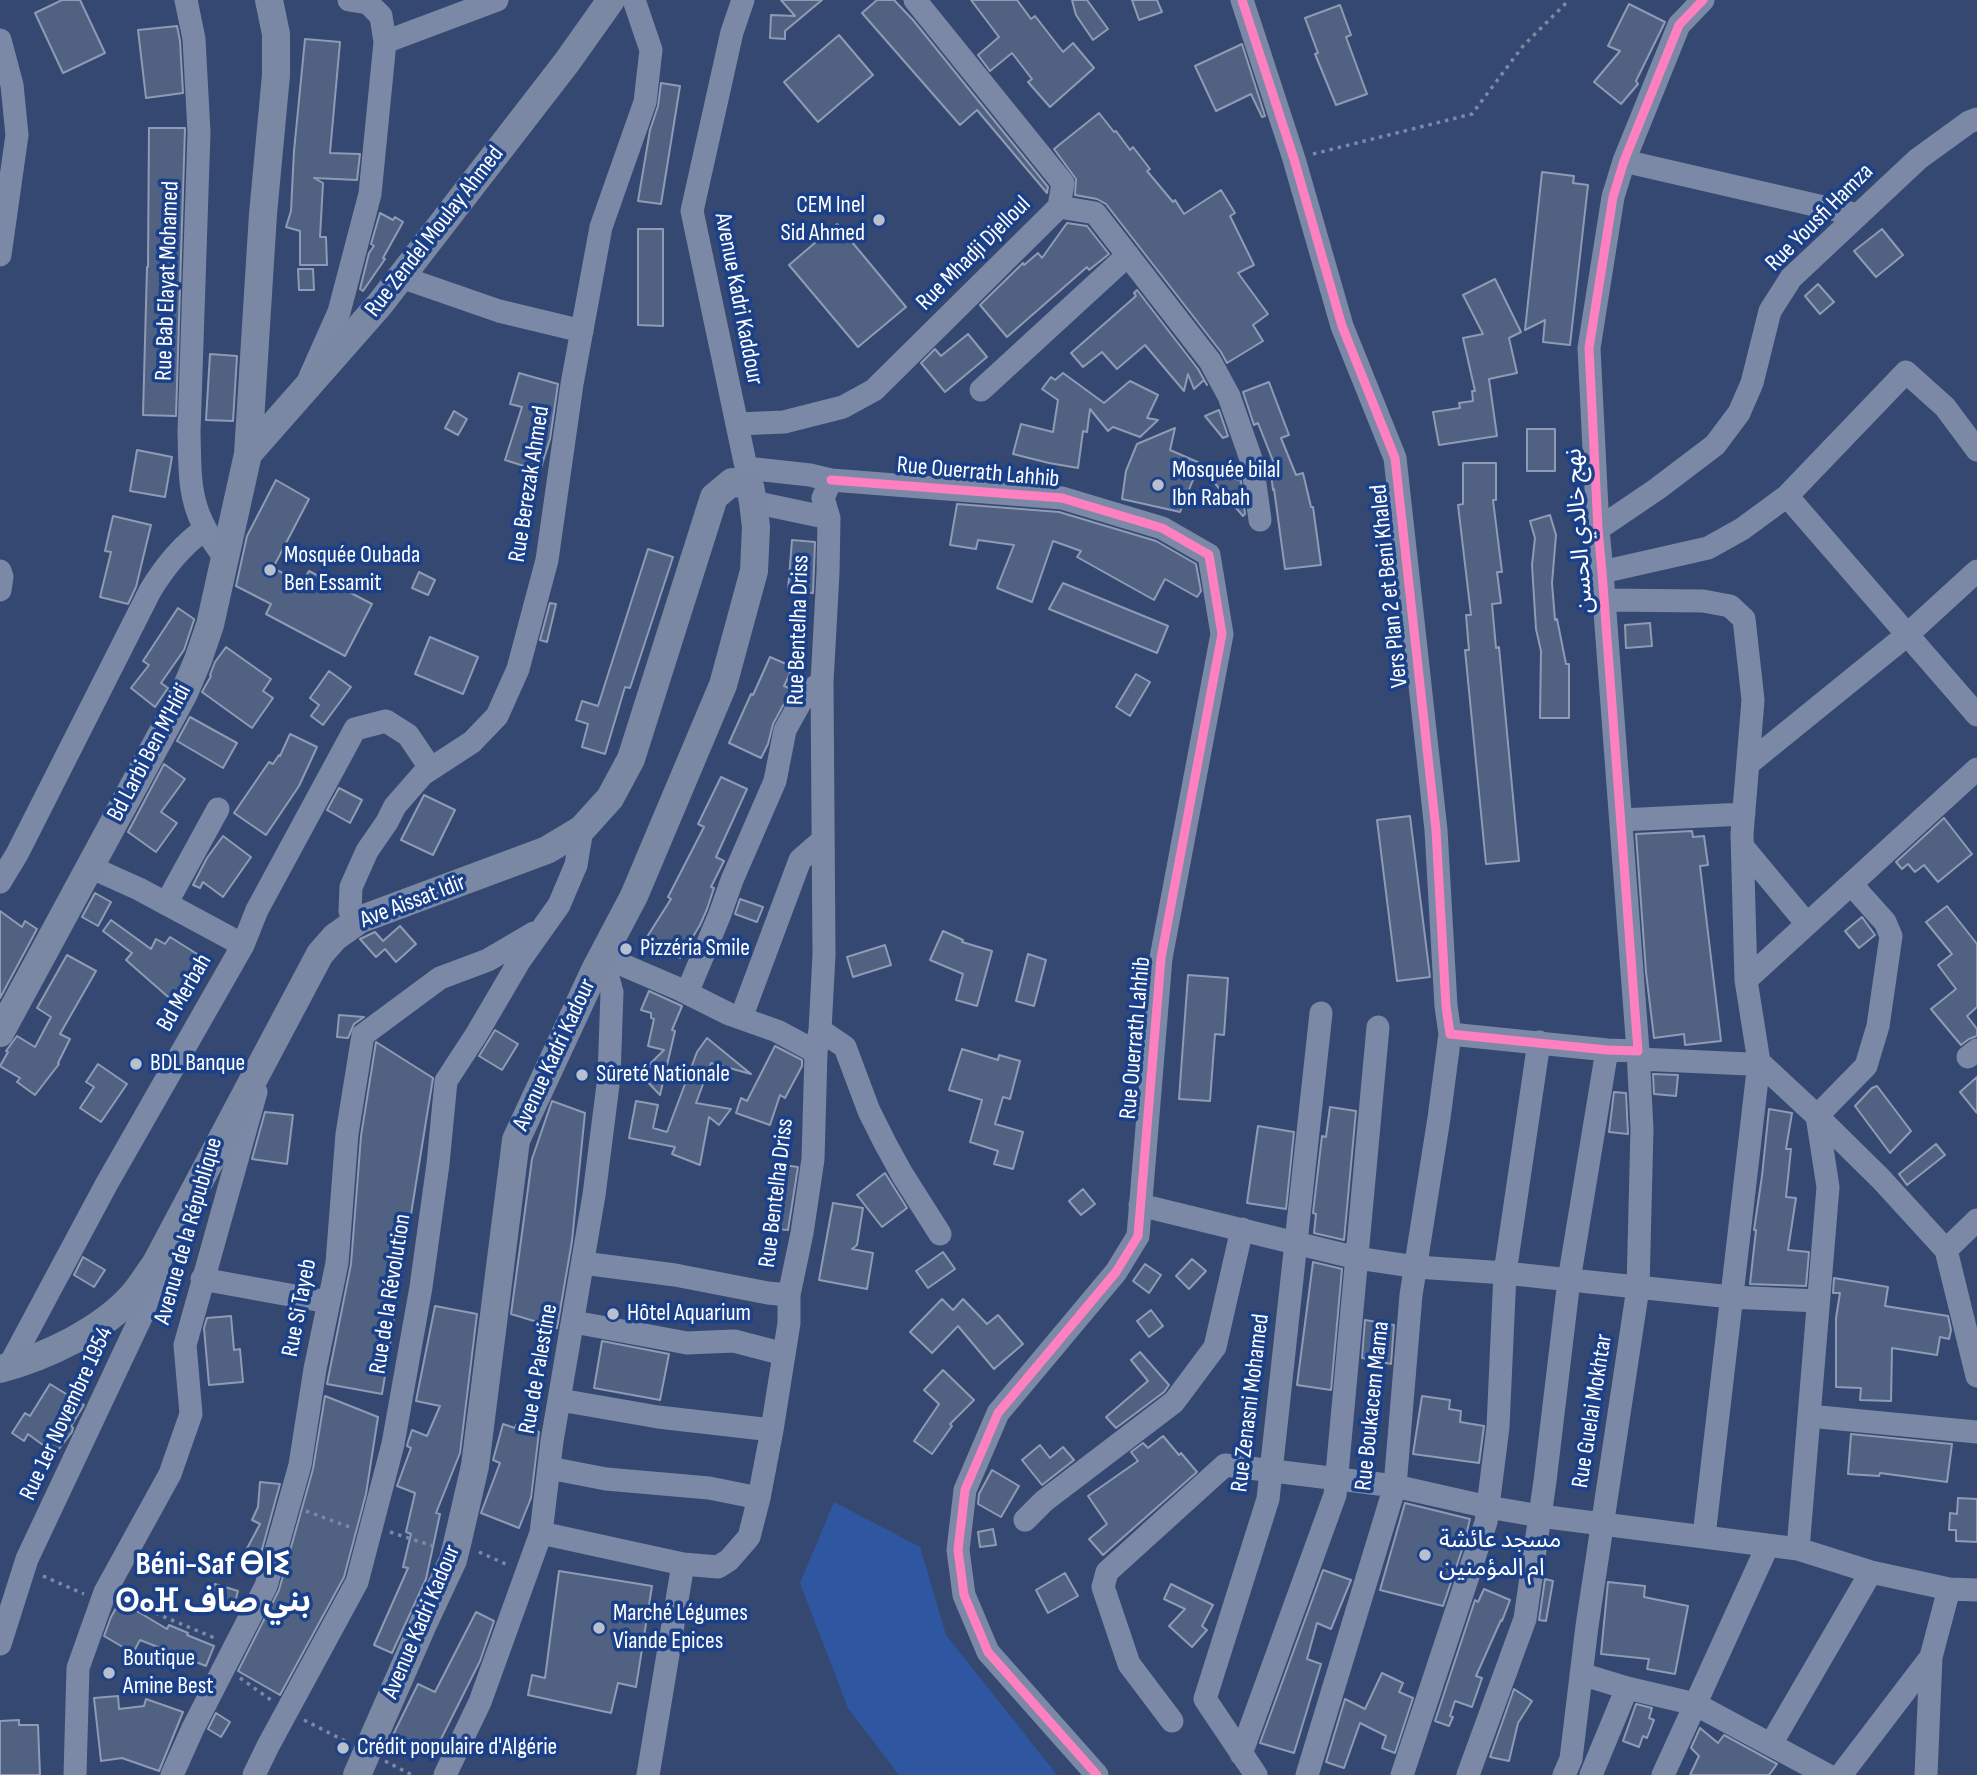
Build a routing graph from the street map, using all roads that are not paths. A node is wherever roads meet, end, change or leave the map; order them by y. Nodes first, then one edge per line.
1 (186, 0) edge
2 (269, 0) edge
3 (349, 0) edge
4 (497, 0) edge
5 (611, 0) edge
6 (634, 0) edge
7 (743, 0) edge
8 (915, 0) edge
9 (1242, 0) edge
10 (1703, 0) edge
11 (385, 42) junction
12 (3, 59) edge
13 (1977, 119) edge
14 (1624, 161) junction
15 (1059, 207) junction
16 (1858, 215) junction
17 (0, 255) edge
18 (1128, 255) junction
19 (401, 277) junction
20 (582, 331) junction
21 (305, 390) junction
22 (982, 390) dead end
23 (737, 424) junction
24 (1977, 450) edge
25 (248, 454) junction
26 (831, 480) junction
27 (745, 485) junction
28 (1787, 496) junction
29 (829, 518) junction
30 (1260, 520) dead end
31 (205, 529) junction
32 (1598, 529) junction
33 (224, 556) junction
34 (0, 571) edge
35 (1977, 571) edge
36 (1602, 572) junction
37 (0, 590) edge
38 (1604, 600) junction
39 (1907, 635) junction
40 (822, 682) junction
41 (1977, 715) edge
42 (1748, 764) junction
43 (431, 769) junction
44 (1977, 769) edge
45 (218, 809) dead end
46 (1744, 814) junction
47 (1621, 820) junction
48 (582, 829) junction
49 (823, 840) junction
50 (1743, 847) junction
51 (90, 867) junction
52 (0, 882) edge
53 (1851, 884) junction
54 (166, 904) junction
55 (359, 920) junction
56 (1807, 924) junction
57 (543, 928) junction
58 (243, 945) junction
59 (602, 956) junction
60 (1746, 980) junction
61 (687, 993) junction
62 (1321, 1013) dead end
63 (741, 1018) junction
64 (1378, 1027) dead end
65 (0, 1033) edge
66 (1450, 1034) junction
67 (818, 1041) junction
68 (1539, 1042) junction
69 (1606, 1050) junction
70 (1637, 1051) junction
71 (266, 1057) junction
72 (1754, 1063) junction
73 (1817, 1116) junction
74 (1140, 1205) junction
75 (1976, 1222) edge
76 (1242, 1229) junction
77 (940, 1234) dead end
78 (1295, 1242) junction
79 (166, 1244) junction
80 (1946, 1250) junction
81 (1357, 1258) junction
82 (583, 1263) junction
83 (1417, 1267) junction
84 (1505, 1273) junction
85 (202, 1279) junction
86 (1569, 1280) junction
87 (1638, 1288) junction
88 (789, 1295) junction
89 (1731, 1297) junction
90 (1818, 1301) junction
91 (328, 1302) junction
92 (573, 1322) junction
93 (784, 1354) junction
94 (5, 1368) edge
95 (1977, 1376) edge
96 (560, 1400) junction
97 (1809, 1416) junction
98 (772, 1430) junction
99 (1977, 1432) edge
100 (549, 1468) junction
101 (1271, 1469) junction
102 (1336, 1478) junction
103 (1395, 1486) junction
104 (759, 1498) junction
105 (1488, 1507) junction
106 (1540, 1516) junction
107 (1025, 1520) dead end
108 (1602, 1525) junction
109 (541, 1533) junction
110 (1704, 1536) junction
111 (1768, 1545) junction
112 (1798, 1549) junction
113 (683, 1564) junction
114 (1871, 1572) junction
115 (1949, 1589) junction
116 (1977, 1590) edge
117 (0, 1644) edge
118 (1931, 1657) junction
119 (1581, 1674) junction
120 (1627, 1688) junction
121 (1695, 1704) junction
122 (1172, 1721) dead end
123 (1771, 1744) junction
124 (1241, 1754) junction
125 (362, 1764) edge
126 (75, 1775) edge
127 (172, 1775) edge
128 (254, 1775) edge
129 (446, 1775) edge
130 (648, 1775) edge
131 (1097, 1775) edge
132 (1256, 1775) edge
133 (1307, 1775) edge
134 (1402, 1775) edge
135 (1468, 1775) edge
136 (1564, 1775) edge
137 (1591, 1775) edge
138 (1663, 1775) edge
139 (1827, 1775) edge
140 (1841, 1775) edge
141 (1926, 1775) edge

1 - 31 street, Rue Bab Elayat Mohamed
2 - 25 main road, Bd Larbi Ben M'Hidi
3 - 11 street
4 - 11 street
5 - 19 main road, Rue Zendel Moulay Ahmed
6 - 20 street, Rue Berezak Ahmed
7 - 23 street, Avenue Kadri Kaddour
8 - 15 street, Rue Mhadji Djelloul
9 - 66 street, Vers Plan 2 et Beni Khaled
10 - 14 street, نهج خالدي الحسن
11 - 21 street
12 - 17 street
13 - 16 street, Rue Yousfi Hamza
14 - 16 street
14 - 32 street, نهج خالدي الحسن
15 - 18 street
15 - 23 street, Rue Mhadji Djelloul
16 - 32 street, Rue Yousfi Hamza
18 - 22 street
18 - 30 street
19 - 20 street
19 - 21 main road, Rue Zendel Moulay Ahmed
20 - 43 street, Rue Berezak Ahmed
21 - 25 main road, Rue Zendel Moulay Ahmed
23 - 27 street, Avenue Kadri Kaddour
24 - 28 street
25 - 33 main road, Bd Larbi Ben M'Hidi
26 - 27 street
26 - 29 street, Rue Bentelha Driss
26 - 74 street, Rue Ouerrath Lahhib
27 - 29 street
27 - 48 main road, Ave Aissat Idir
27 - 59 main road, Avenue Kadri Kadour
28 - 36 street
28 - 39 street
29 - 40 street, Rue Bentelha Driss
31 - 33 street, Rue Bab Elayat Mohamed
31 - 52 street
32 - 36 street, نهج خالدي الحسن
33 - 51 main road, Bd Larbi Ben M'Hidi
34 - 37 street
35 - 39 street
36 - 38 street, نهج خالدي الحسن
38 - 42 street
38 - 47 street, نهج خالدي الحسن
39 - 41 street
39 - 42 street
40 - 49 street, Rue Bentelha Driss
40 - 61 street
42 - 46 street
43 - 55 street, Rue Berezak Ahmed
43 - 58 street, Bd Merbah
44 - 53 street
45 - 54 street
46 - 47 street
46 - 50 street
47 - 70 street, نهج خالدي الحسن
48 - 55 main road, Ave Aissat Idir
48 - 57 street, Rue de la Révolution
49 - 63 street
49 - 67 street, Rue Bentelha Driss
50 - 56 street
50 - 60 street
51 - 54 street
51 - 65 main road, Bd Larbi Ben M'Hidi
53 - 56 street
53 - 73 street
54 - 58 street
55 - 71 main road, Ave Aissat Idir
56 - 60 street
57 - 91 street, Rue Si Tayeb
57 - 128 street, Rue de la Révolution
58 - 94 street, Bd Merbah
59 - 61 street
59 - 82 street, Rue de Palestine
59 - 125 main road, Avenue Kadri Kadour
60 - 72 street
61 - 63 street
62 - 78 street, Rue Zenasni Mohamed
63 - 67 street
64 - 81 street
66 - 68 street
66 - 83 street, Rue Boukacem Mama
67 - 77 street
67 - 88 street, Rue Bentelha Driss
68 - 69 street
68 - 84 street
69 - 70 street
69 - 86 street
70 - 72 street
70 - 87 street, Rue Guelai Mokhtar
71 - 79 main road, Ave Aissat Idir
71 - 85 street, Avenue de la République
72 - 73 street
72 - 89 street
73 - 80 street
73 - 90 street
74 - 76 street
74 - 131 street, Rue Ouerrath Lahhib
75 - 80 street
76 - 78 street
76 - 107 street
78 - 81 street
78 - 101 street, Rue Zenasni Mohamed
79 - 94 main road, Ave Aissat Idir
79 - 117 street, Rue 1er Novembre 1954
80 - 95 street
81 - 83 street
81 - 102 street
82 - 88 street
82 - 92 street, Rue de Palestine
83 - 84 street
83 - 103 street, Rue Boukacem Mama
84 - 86 street
84 - 105 street
85 - 91 street
85 - 126 street, Avenue de la République
86 - 87 street
86 - 106 street
87 - 89 street
87 - 108 street, Rue Guelai Mokhtar
88 - 93 street, Rue Bentelha Driss
89 - 90 street
89 - 110 street
90 - 97 street
91 - 127 street, Rue Si Tayeb
92 - 93 street
92 - 96 street, Rue de Palestine
93 - 98 street, Rue Bentelha Driss
96 - 98 street
96 - 100 street, Rue de Palestine
97 - 99 street
97 - 112 street
98 - 104 street, Rue Bentelha Driss
100 - 104 street
100 - 109 street, Rue de Palestine
101 - 102 street
101 - 122 street
101 - 124 street, Rue Zenasni Mohamed
102 - 103 street
102 - 124 street
103 - 105 street
103 - 133 street, Rue Boukacem Mama
104 - 113 street, Rue Bentelha Driss
105 - 106 street
105 - 134 street
106 - 108 street
106 - 135 street
108 - 110 street
108 - 119 street, Rue Guelai Mokhtar
109 - 113 street, Rue Bentelha Driss
109 - 129 street, Rue de Palestine
110 - 111 street
111 - 112 street
111 - 121 street
112 - 114 street
113 - 130 street
114 - 115 street
114 - 123 street
115 - 116 street
115 - 118 street
118 - 140 street
118 - 141 street
119 - 120 street
119 - 136 street, Rue Guelai Mokhtar
120 - 121 street
120 - 137 street
121 - 123 street
121 - 138 street
123 - 139 street
124 - 132 street, Rue Zenasni Mohamed

